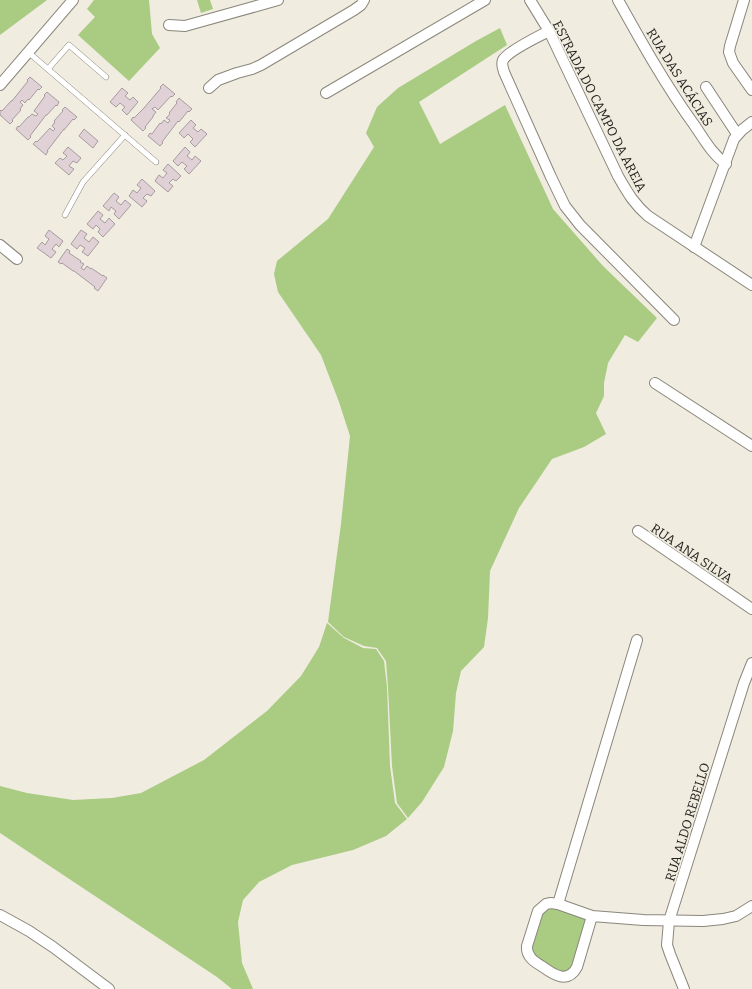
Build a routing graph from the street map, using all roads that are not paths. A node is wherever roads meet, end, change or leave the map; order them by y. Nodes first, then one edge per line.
1 (73, 0) edge
2 (278, 0) edge
3 (364, 0) edge
4 (485, 0) edge
5 (530, 0) edge
6 (618, 0) edge
7 (744, 0) edge
8 (169, 25) dead end
9 (549, 31) junction
10 (28, 52) junction
11 (48, 69) junction
12 (106, 77) dead end
13 (0, 85) edge
14 (706, 87) dead end
15 (209, 88) dead end
16 (752, 90) edge
17 (326, 93) dead end
18 (752, 122) edge
19 (738, 134) junction
20 (125, 135) junction
21 (156, 162) dead end
22 (726, 164) junction
23 (65, 214) dead end
24 (0, 245) edge
25 (694, 247) junction
26 (17, 259) dead end
27 (752, 284) edge
28 (674, 320) dead end
29 (655, 383) dead end
30 (752, 446) edge
31 (638, 531) dead end
32 (752, 609) edge
33 (637, 640) dead end
34 (752, 663) edge
35 (558, 904) junction
36 (752, 906) edge
37 (0, 915) edge
38 (592, 916) junction
39 (669, 921) junction
40 (109, 989) edge
41 (684, 989) edge

1 - 10 street
2 - 8 street
3 - 15 street
4 - 17 street
5 - 9 street, ESTRADA DO CAMPO DA AREIA
6 - 22 street, RUA DAS ACÁCIAS
7 - 16 street
9 - 25 street, ESTRADA DO CAMPO DA AREIA
9 - 28 street
10 - 11 lane
10 - 13 street
11 - 12 lane
11 - 20 lane
14 - 19 street
18 - 19 street
19 - 22 street
20 - 21 lane
20 - 23 lane
22 - 25 street
24 - 26 street
25 - 27 street, ESTRADA DO CAMPO DA AREIA
29 - 30 street
31 - 32 street, RUA ANA SILVA
33 - 35 street
34 - 39 street, RUA ALDO REBELLO
35 - 38 street
35 - 38 street
36 - 39 street
37 - 40 street
38 - 39 street
39 - 41 street, RUA ALDO REBELLO

